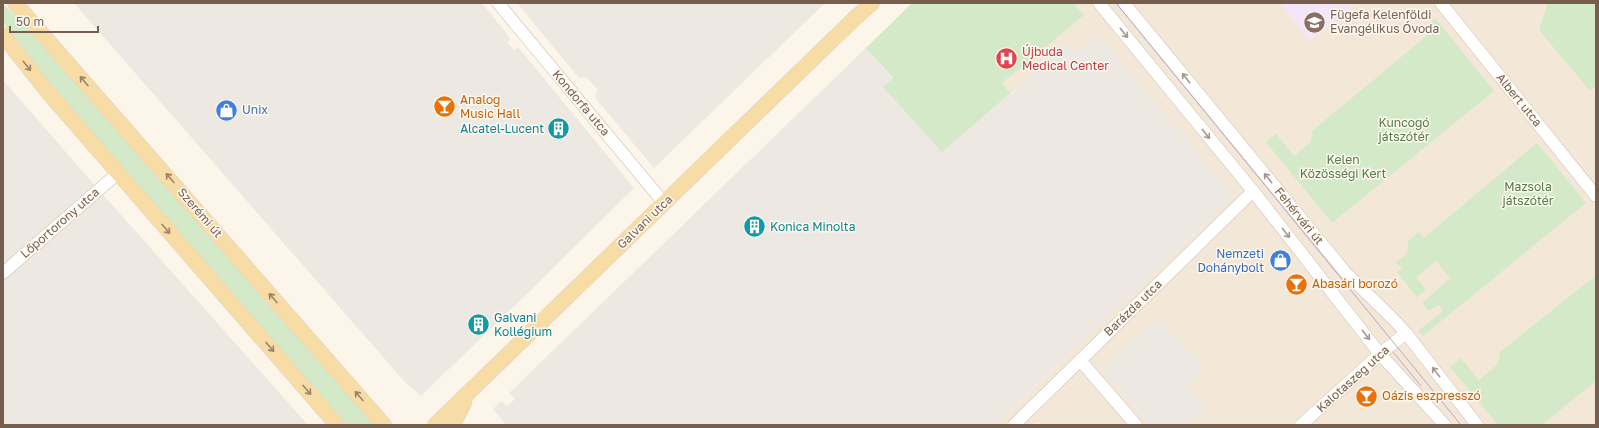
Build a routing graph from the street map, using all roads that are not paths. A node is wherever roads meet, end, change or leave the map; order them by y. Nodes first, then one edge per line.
1 (15, 3) edge
2 (498, 3) edge
3 (866, 3) edge
4 (872, 3) edge
5 (1099, 3) edge
6 (1124, 3) edge
7 (1444, 4) edge
8 (855, 18) junction
9 (3, 35) edge
10 (118, 173) junction
11 (1253, 191) junction
12 (1596, 196) edge
13 (664, 202) junction
14 (3, 273) edge
15 (1406, 334) junction
16 (1380, 354) junction
17 (1080, 360) junction
18 (474, 387) junction
19 (338, 425) edge
20 (384, 425) edge
21 (435, 425) edge
22 (453, 425) edge
23 (1014, 425) edge
24 (1136, 425) edge
25 (1301, 425) edge
26 (1445, 425) edge
27 (1477, 425) edge

20 -> 1 main road, Szerémi út
2 - 13 street, Kondorfa utca
3 - 8 main road, Galvani utca
4 - 8 main road, Galvani utca
5 -> 11 street, Fehérvári út
15 -> 6 street, Fehérvári út
7 - 12 street, Albert utca
8 - 13 main road, Galvani utca
9 -> 10 main road
10 - 14 street, Lőportorony utca
10 -> 19 main road
11 -> 16 street, Fehérvári út
11 - 17 street, Barázda utca
13 - 18 main road, Galvani utca
15 - 16 street, Kalotaszeg utca
27 -> 15 street, Fehérvári út
16 - 25 street, Kalotaszeg utca
16 - 26 street, Fehérvári út
17 - 23 street, Barázda utca
17 - 24 street
18 - 21 main road, Galvani utca
18 - 22 main road

